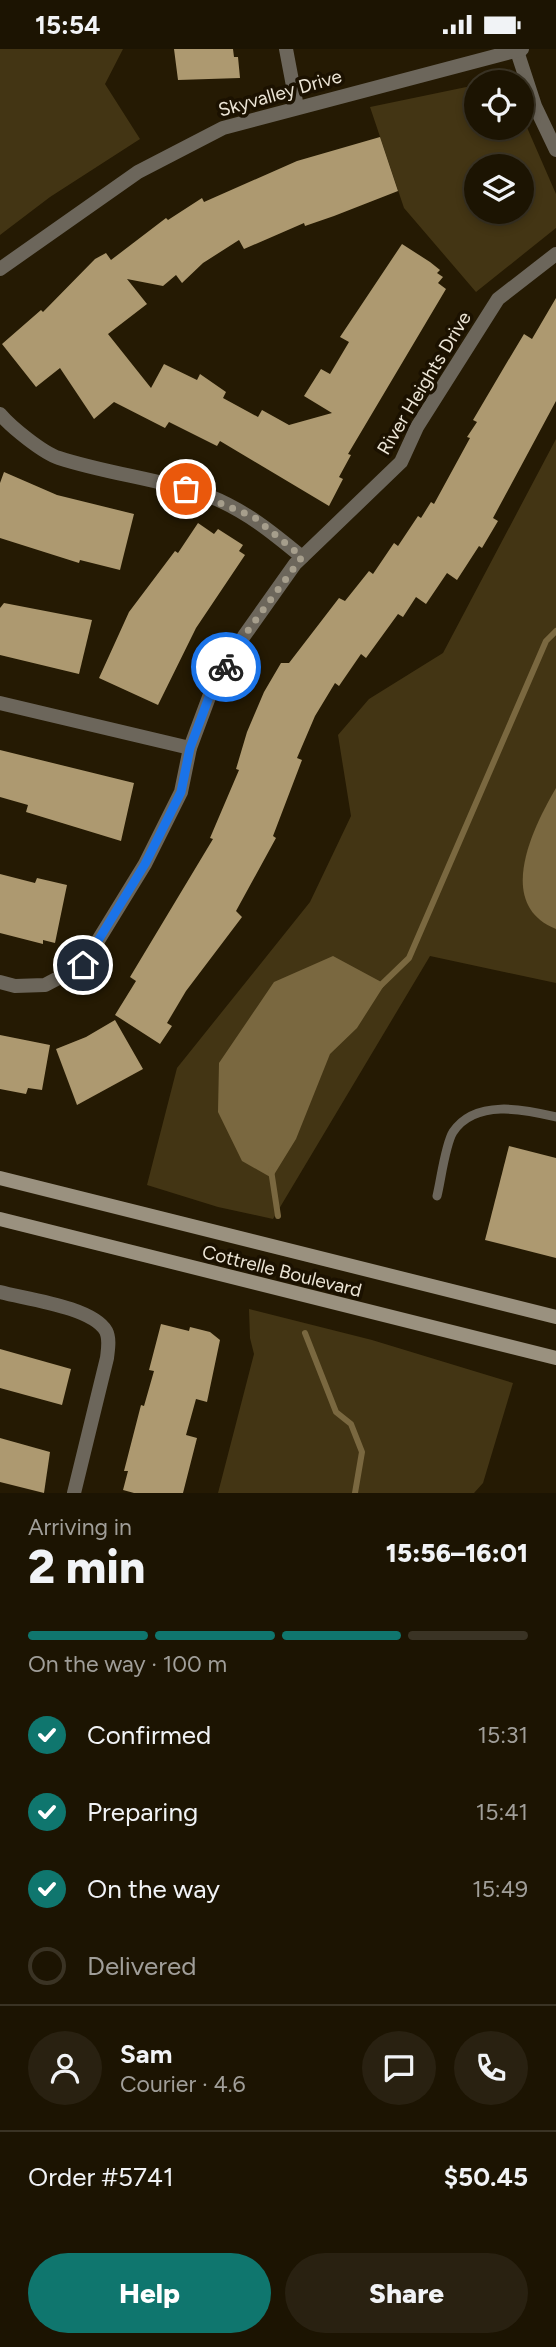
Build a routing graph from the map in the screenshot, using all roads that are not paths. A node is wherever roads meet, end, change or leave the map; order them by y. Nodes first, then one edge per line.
1 (286, 49) edge
2 (519, 50) edge
3 (297, 107) junction
4 (556, 150) edge
5 (556, 254) edge
6 (0, 269) edge
7 (0, 414) edge
8 (302, 557) junction
9 (0, 703) edge
10 (190, 748) junction
11 (0, 982) edge
12 (556, 1117) edge
13 (0, 1178) edge
14 (437, 1196) dead end
15 (0, 1219) edge
16 (0, 1292) edge
17 (556, 1317) edge
18 (556, 1358) edge
19 (74, 1493) edge

1 - 3 street
2 - 3 street, Skyvalley Drive
2 - 4 street
3 - 6 street, Skyvalley Drive
5 - 8 street, River Heights Drive
7 - 8 street
8 - 10 street, River Heights Drive
9 - 10 street
10 - 11 street, River Heights Drive
12 - 14 lane
13 - 17 main road, Cottrelle Boulevard
15 - 18 main road, Cottrelle Boulevard
16 - 19 street

